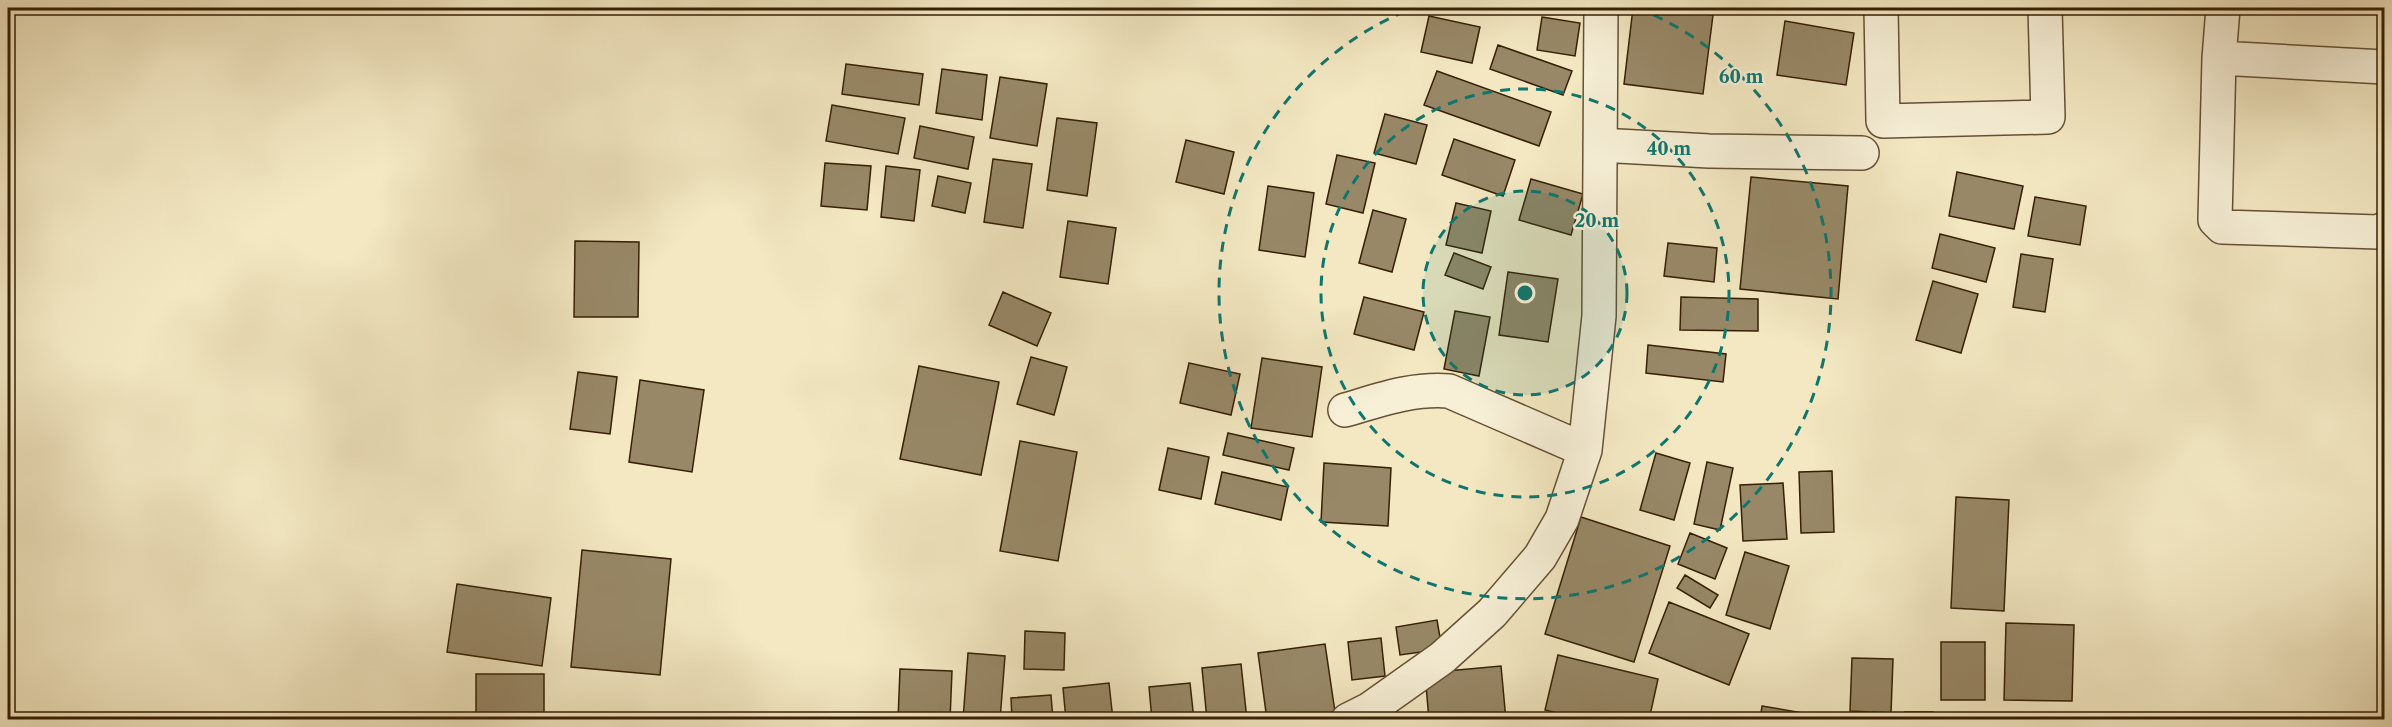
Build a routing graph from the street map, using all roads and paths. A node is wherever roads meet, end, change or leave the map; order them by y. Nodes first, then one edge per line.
1 (1601, 8) edge
2 (1881, 8) edge
3 (2045, 8) edge
4 (2223, 8) edge
5 (2219, 58) junction
6 (2385, 67) edge
7 (1600, 145) junction
8 (1862, 153) dead end
9 (2385, 229) edge
10 (1345, 410) dead end
11 (1586, 450) junction
12 (1348, 720) edge

1 - 7 street
2 - 3 street
4 - 5 street
5 - 6 street
5 - 9 street
7 - 8 street
7 - 11 street
10 - 11 street
11 - 12 street

